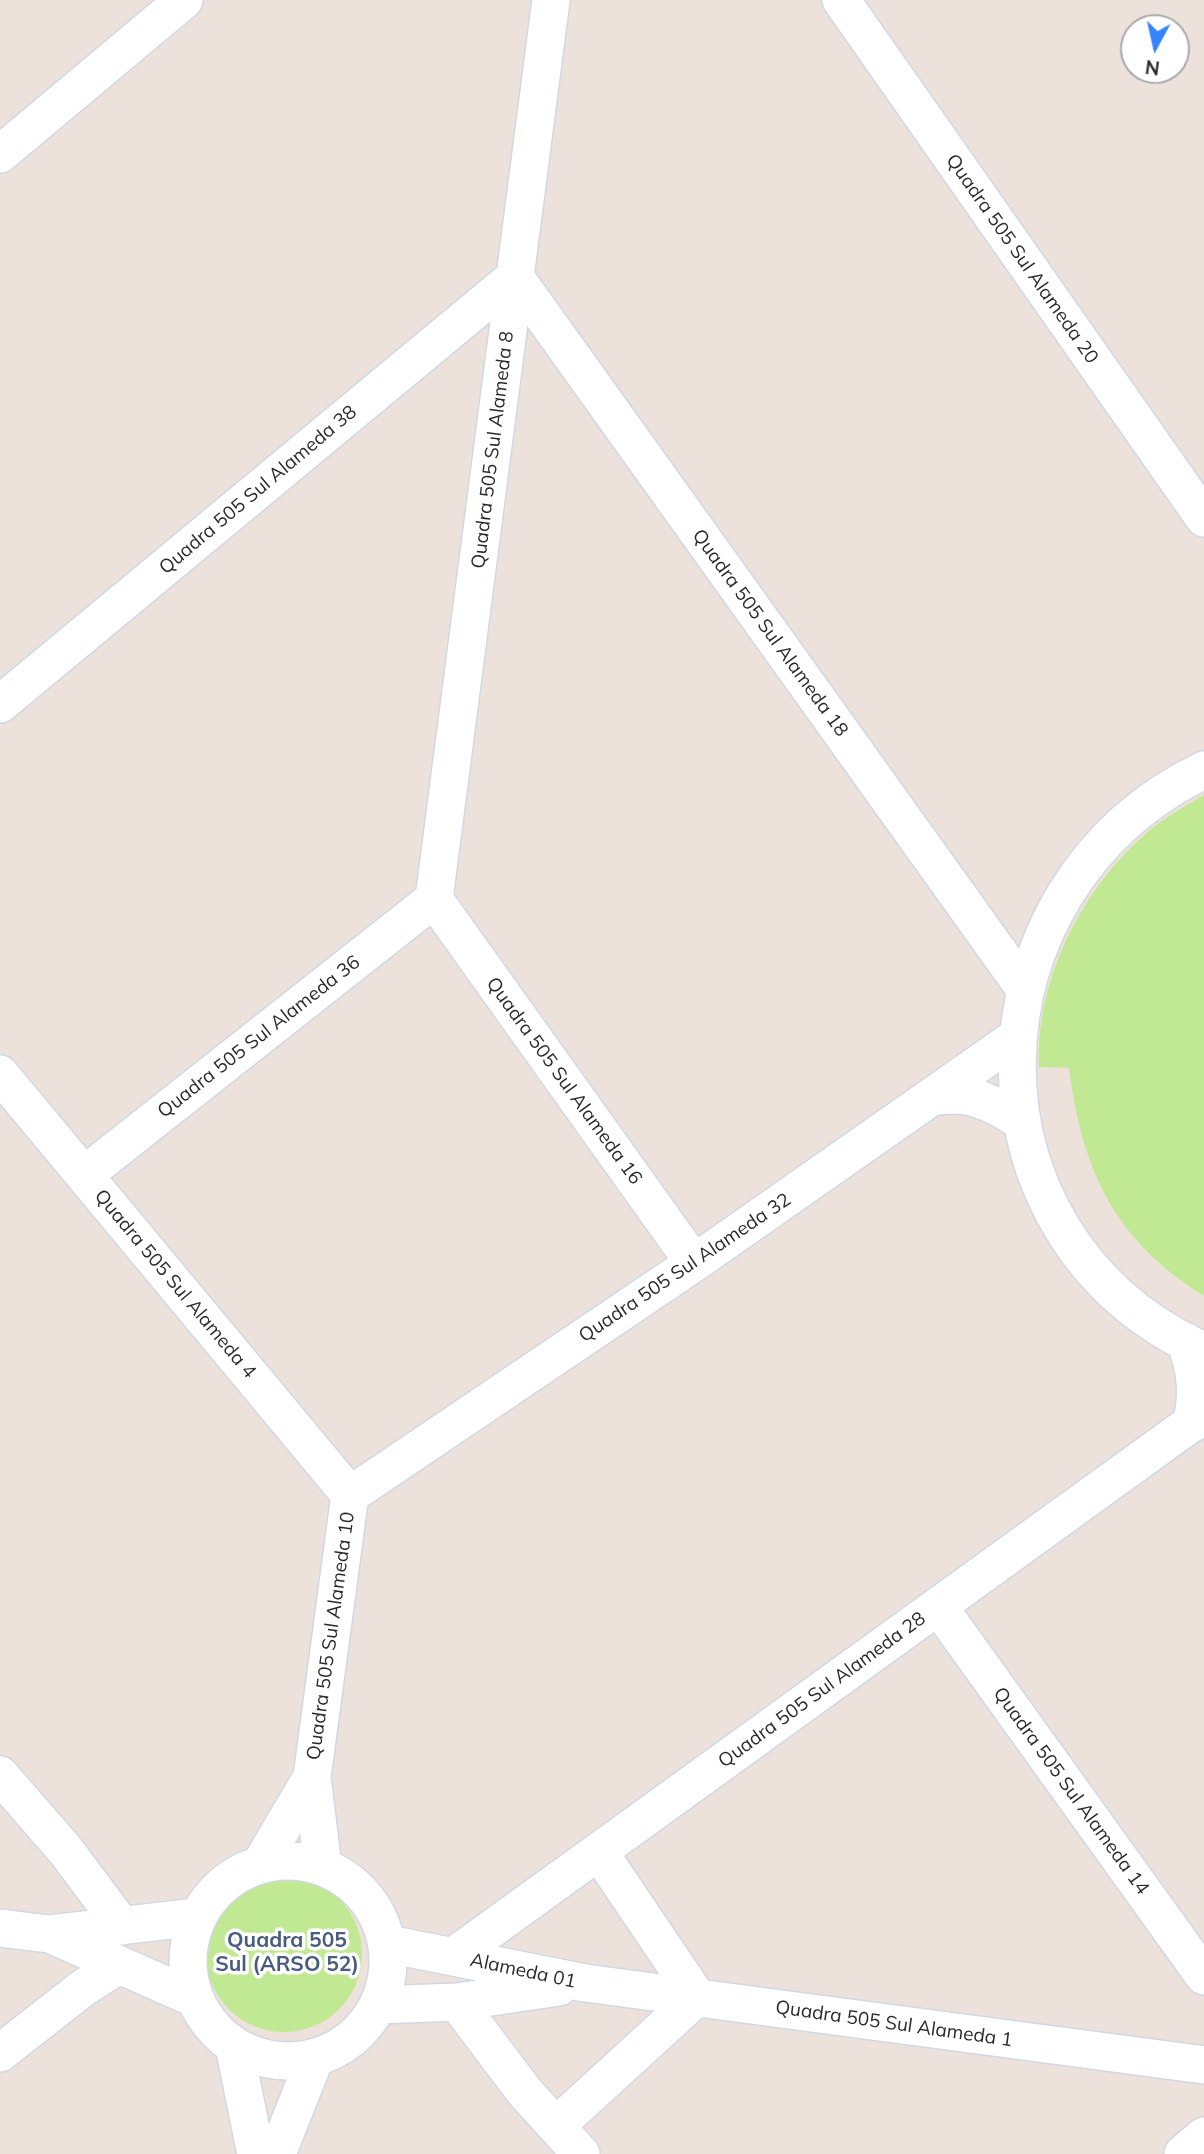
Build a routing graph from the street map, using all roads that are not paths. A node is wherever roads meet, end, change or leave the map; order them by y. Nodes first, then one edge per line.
1 (184, 0) edge
2 (551, 0) edge
3 (841, 0) edge
4 (0, 154) edge
5 (515, 277) junction
6 (1204, 518) edge
7 (0, 704) edge
8 (1204, 770) edge
9 (434, 899) junction
10 (973, 918) junction
11 (1045, 928) junction
12 (1025, 989) junction
13 (1017, 1037) junction
14 (0, 1074) edge
15 (932, 1097) junction
16 (1022, 1122) junction
17 (84, 1175) junction
18 (694, 1263) junction
19 (1194, 1346) edge
20 (1197, 1419) edge
21 (350, 1495) junction
22 (938, 1606) junction
23 (312, 1777) junction
24 (5, 1792) edge
25 (599, 1852) junction
26 (260, 1865) junction
27 (323, 1867) junction
28 (197, 1917) junction
29 (122, 1926) junction
30 (0, 1928) edge
31 (49, 1934) junction
32 (387, 1944) junction
33 (454, 1956) junction
34 (119, 1965) junction
35 (1204, 1976) edge
36 (584, 1983) junction
37 (698, 1997) junction
38 (194, 1998) junction
39 (457, 2002) junction
40 (379, 2005) junction
41 (234, 2046) junction
42 (0, 2053) edge
43 (315, 2058) junction
44 (1204, 2065) edge
45 (557, 2125) junction
46 (1204, 2136) edge
47 (256, 2154) edge
48 (277, 2154) edge
49 (581, 2154) edge
50 (1183, 2154) edge

1 - 4 street
2 - 5 street, Quadra 505 Sul Alameda 8
3 - 6 street, Quadra 505 Sul Alameda 20
5 - 7 street, Quadra 505 Sul Alameda 38
5 - 9 street, Quadra 505 Sul Alameda 8
5 - 10 street, Quadra 505 Sul Alameda 18
8 - 11 street
9 - 17 street, Quadra 505 Sul Alameda 36
9 - 18 street, Quadra 505 Sul Alameda 16
10 - 11 street
10 - 12 street, Quadra 505 Sul Alameda 18
11 - 12 street
12 - 13 street
13 - 15 street, Quadra 505 Sul Alameda 32
13 - 16 street
14 - 17 street, Quadra 505 Sul Alameda 4
15 - 16 street
15 - 18 street, Quadra 505 Sul Alameda 32
16 - 19 street
17 - 21 street, Quadra 505 Sul Alameda 4
18 - 21 street, Quadra 505 Sul Alameda 32
19 - 20 street, Quadra 505 Sul Alameda 28
20 - 22 street, Quadra 505 Sul Alameda 28
21 - 23 street, Quadra 505 Sul Alameda 10
22 - 25 street, Quadra 505 Sul Alameda 28
22 - 35 street, Quadra 505 Sul Alameda 14
23 - 26 street
23 - 27 street
24 - 29 street
25 - 33 street, Quadra 505 Sul Alameda 28
25 - 37 street
26 - 27 street
26 - 28 street
27 - 32 street
28 - 29 street
28 - 38 street
29 - 31 street
30 - 31 street
31 - 34 street
32 - 33 street, Alameda 01
32 - 40 street
33 - 36 street, Alameda 01
34 - 38 street
34 - 42 street
36 - 37 street, Quadra 505 Sul Alameda 1
36 - 39 street, Alameda 01
37 - 44 street, Quadra 505 Sul Alameda 1
37 - 45 street
38 - 41 street
39 - 40 street, Alameda 01
39 - 45 street
40 - 43 street
41 - 43 street
41 - 47 street
43 - 48 street
45 - 49 street
46 - 50 street

